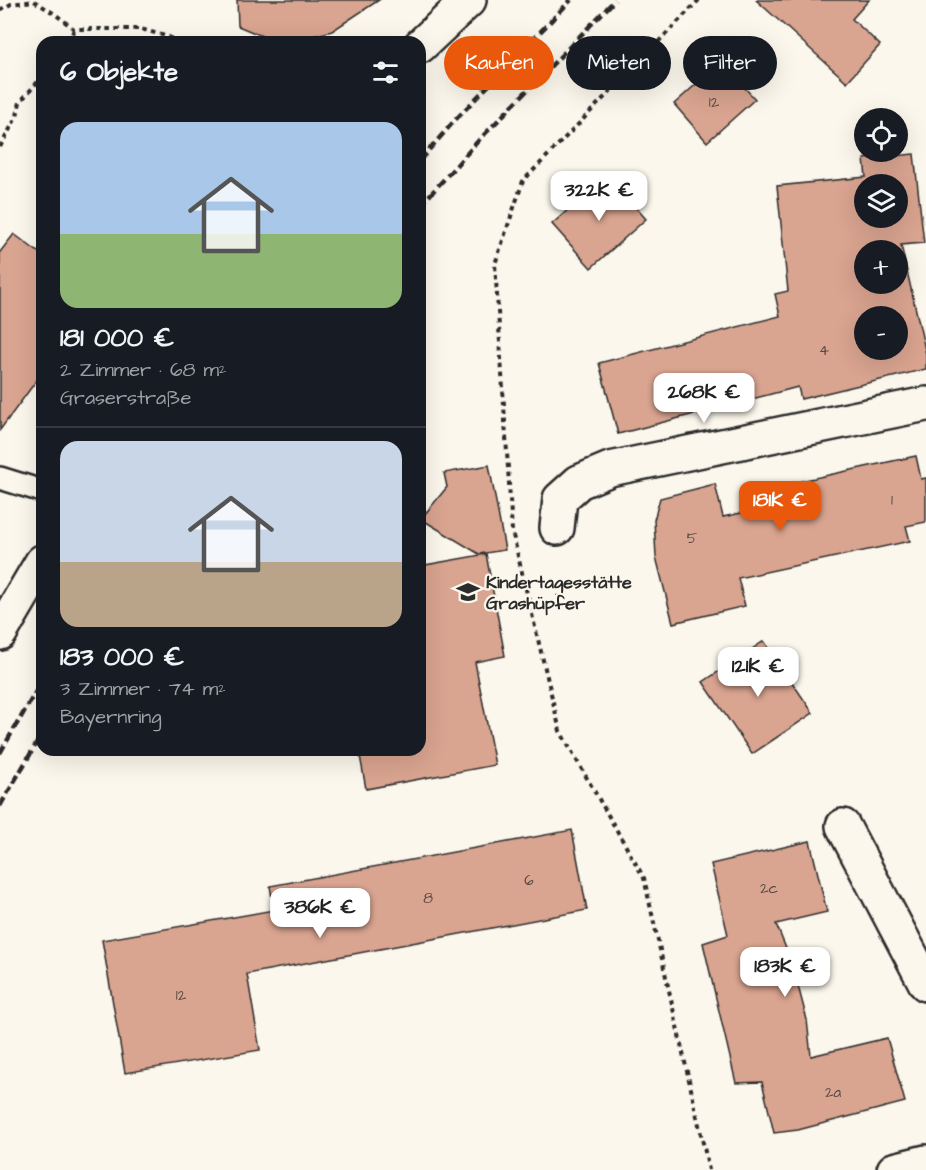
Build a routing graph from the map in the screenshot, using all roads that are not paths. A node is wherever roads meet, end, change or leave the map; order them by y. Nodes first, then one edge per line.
1 (469, 0) edge
2 (426, 40) edge
3 (926, 405) edge
4 (0, 478) edge
5 (36, 489) edge
6 (556, 528) dead end
7 (36, 572) edge
8 (0, 633) edge
9 (843, 826) dead end
10 (926, 984) edge
11 (926, 1162) edge
12 (894, 1170) edge

1 - 2 street
3 - 6 street
4 - 5 lane
7 - 8 street
9 - 10 street
11 - 12 street

